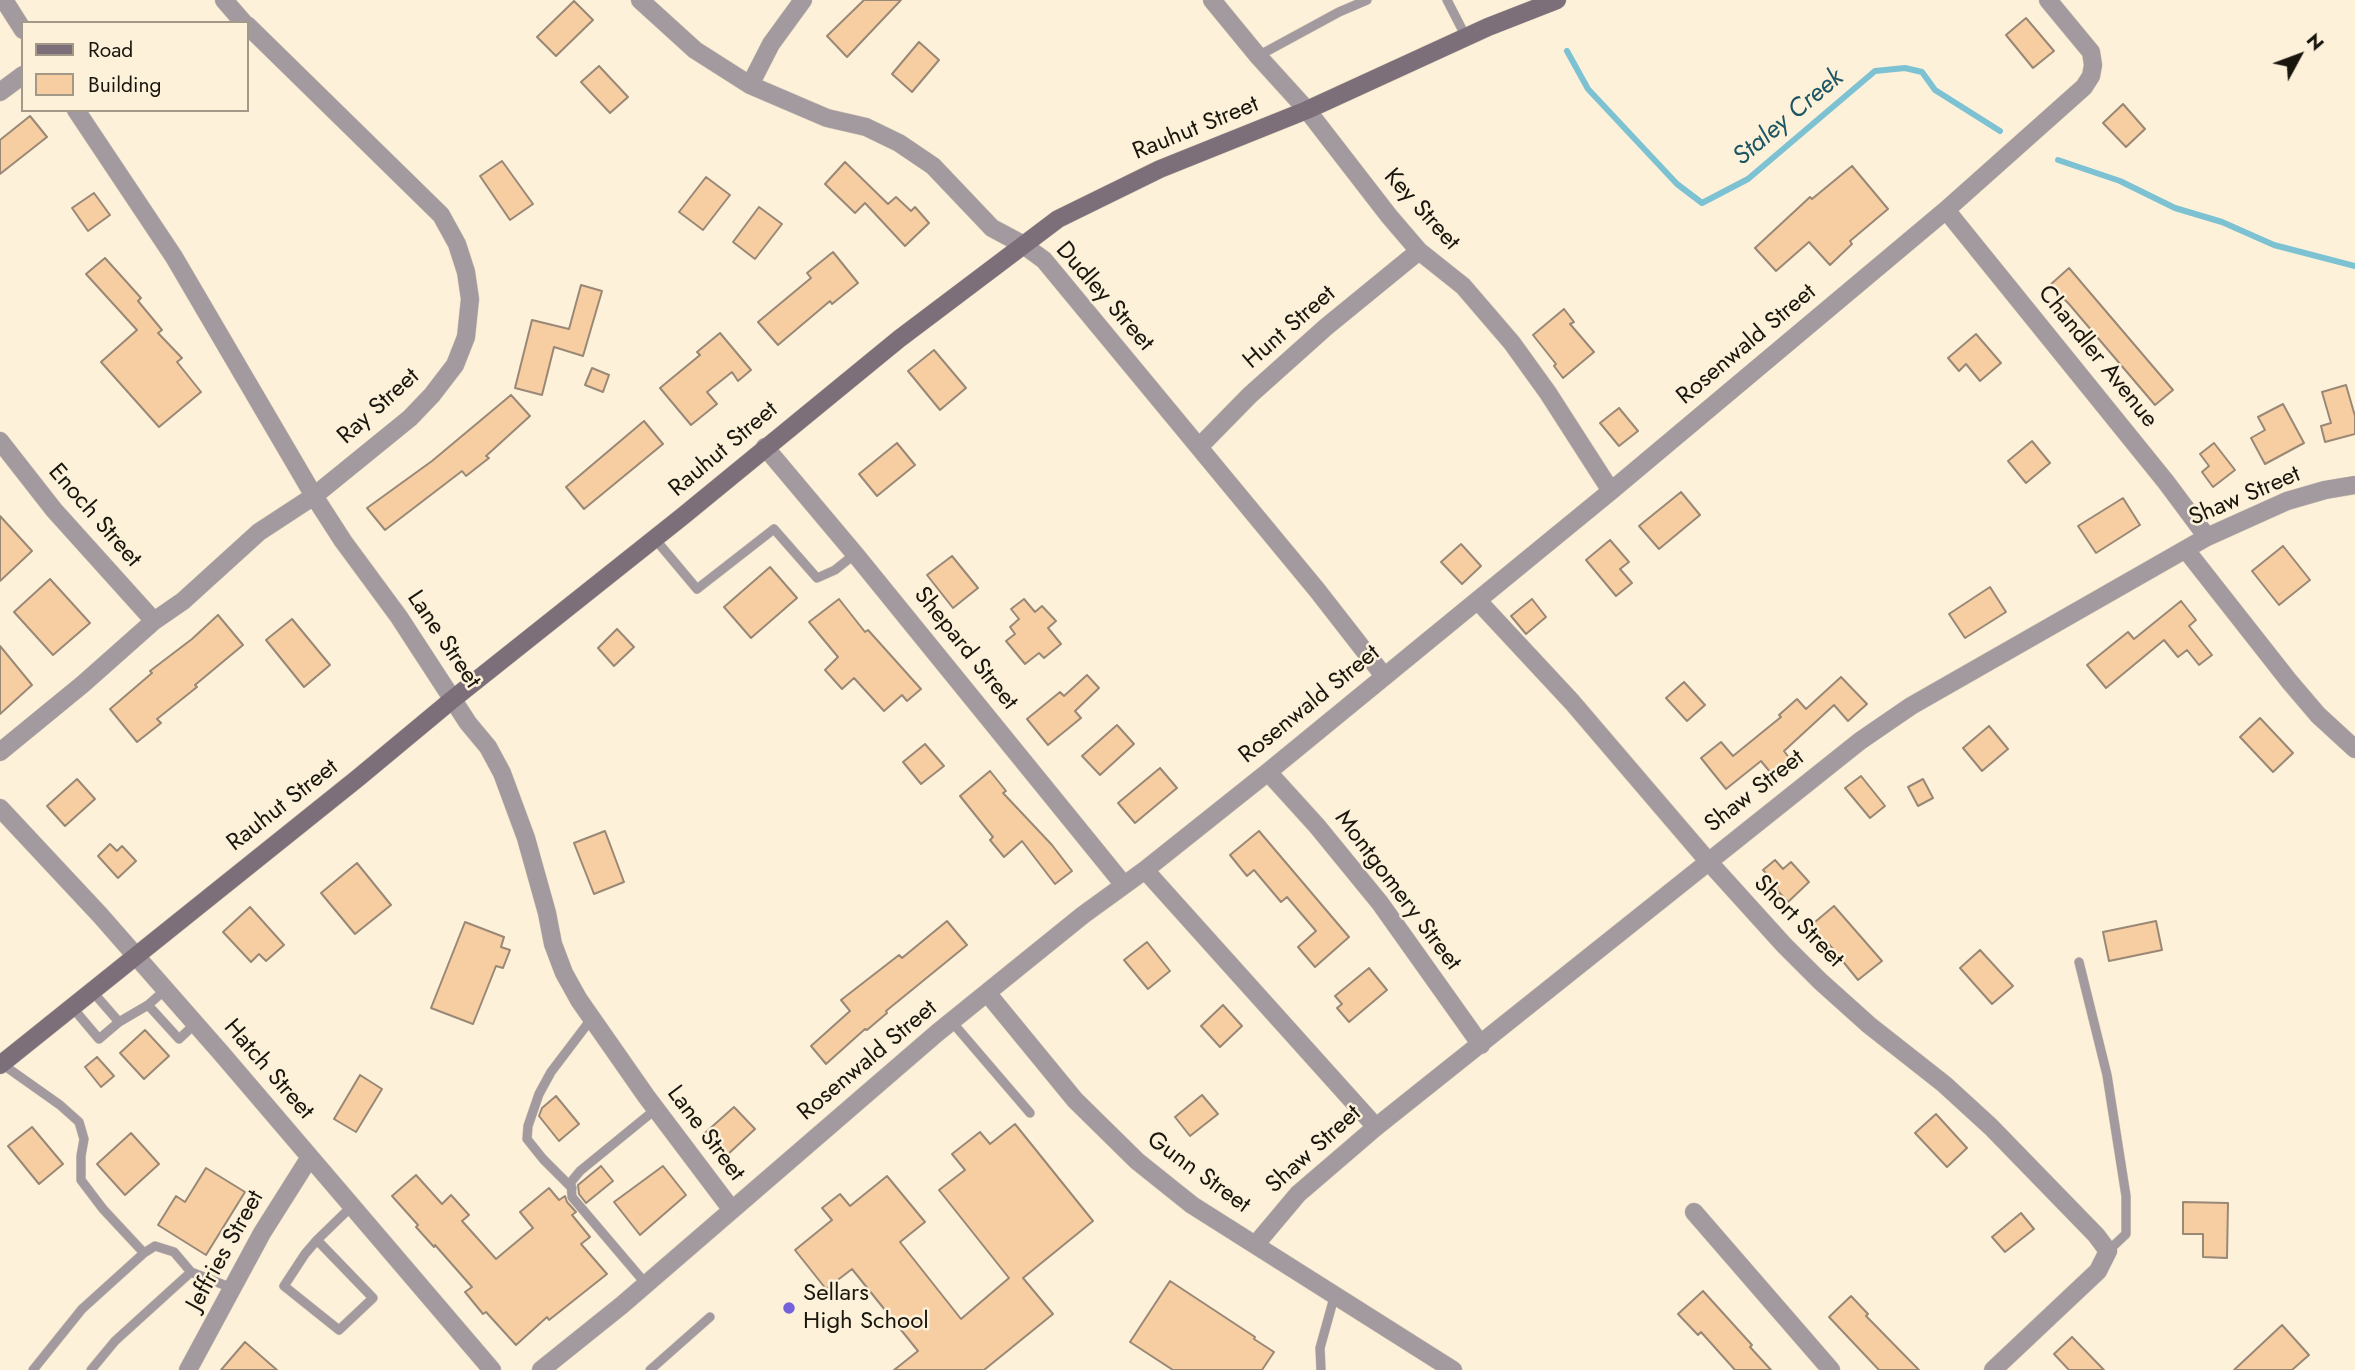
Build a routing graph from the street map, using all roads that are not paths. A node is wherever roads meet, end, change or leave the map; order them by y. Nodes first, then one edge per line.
1 (4, 0) edge
2 (223, 0) edge
3 (640, 0) edge
4 (803, 0) edge
5 (1212, 0) edge
6 (1367, 0) edge
7 (1447, 0) edge
8 (1557, 0) edge
9 (2048, 0) edge
10 (243, 21) edge
11 (248, 26) edge
12 (21, 27) edge
13 (1466, 37) junction
14 (1258, 56) junction
15 (21, 76) edge
16 (750, 85) junction
17 (0, 92) edge
18 (1307, 110) junction
19 (77, 112) edge
20 (1947, 210) junction
21 (1022, 244) junction
22 (1419, 251) junction
23 (0, 441) edge
24 (765, 447) junction
25 (1199, 447) junction
26 (2355, 485) edge
27 (1611, 491) junction
28 (314, 496) junction
29 (2207, 537) junction
30 (655, 539) junction
31 (2186, 550) junction
32 (855, 554) junction
33 (1478, 601) junction
34 (155, 621) junction
35 (1384, 676) junction
36 (453, 699) junction
37 (2355, 749) edge
38 (0, 752) edge
39 (1268, 772) junction
40 (1, 810) edge
41 (1708, 861) junction
42 (1145, 870) junction
43 (1124, 885) junction
44 (135, 957) junction
45 (2079, 962) dead end
46 (165, 990) junction
47 (92, 991) junction
48 (988, 994) junction
49 (148, 1005) junction
50 (72, 1007) junction
51 (592, 1018) junction
52 (952, 1021) junction
53 (119, 1022) junction
54 (195, 1024) junction
55 (1481, 1045) junction
56 (1, 1064) edge
57 (656, 1110) junction
58 (1030, 1113) dead end
59 (1376, 1127) junction
60 (310, 1157) junction
61 (572, 1188) junction
62 (352, 1206) junction
63 (732, 1210) junction
64 (1694, 1212) dead end
65 (317, 1240) junction
66 (1256, 1244) junction
67 (2108, 1251) junction
68 (144, 1253) junction
69 (191, 1272) junction
70 (646, 1284) junction
71 (232, 1288) junction
72 (1335, 1294) junction
73 (710, 1317) dead end
74 (33, 1370) edge
75 (91, 1370) edge
76 (188, 1370) edge
77 (492, 1370) edge
78 (541, 1370) edge
79 (650, 1370) edge
80 (1321, 1370) edge
81 (1453, 1370) edge
82 (1831, 1370) edge
83 (1993, 1370) edge

1 - 12 street
2 - 10 street, Ray Street
3 - 16 street, Dudley Street
4 - 16 street
5 - 14 street, Key Street
6 - 14 lane
7 - 13 lane
8 - 13 main road, Rauhut Street
9 - 20 street, Rosenwald Street
11 - 28 street, Ray Street
13 - 18 main road, Rauhut Street
14 - 18 street, Key Street
15 - 17 street
16 - 21 street, Dudley Street
18 - 21 main road, Rauhut Street
18 - 22 street, Key Street
19 - 28 street, Lane Street
20 - 27 street, Rosenwald Street
20 - 29 street, Chandler Avenue
21 - 24 main road, Rauhut Street
21 - 25 street, Dudley Street
22 - 25 street, Hunt Street
22 - 27 street, Key Street
23 - 34 street, Enoch Street
24 - 30 main road, Rauhut Street
24 - 32 street, Shepard Street
25 - 35 street, Dudley Street
26 - 29 street, Shaw Street
27 - 33 street, Rosenwald Street
28 - 34 street, Ray Street
28 - 36 street, Lane Street
29 - 31 street, Shaw Street
30 - 32 lane
30 - 36 main road, Rauhut Street
31 - 37 street
31 - 41 street, Shaw Street
32 - 43 street, Shepard Street
33 - 35 street, Rosenwald Street
33 - 41 street, Short Street
34 - 38 street, Ray Street
35 - 39 street, Rosenwald Street
36 - 44 main road, Rauhut Street
36 - 51 street, Lane Street
39 - 42 street, Rosenwald Street
39 - 55 street, Montgomery Street
40 - 44 street, Hatch Street
41 - 55 street, Shaw Street
41 - 67 street, Short Street
42 - 43 street, Rosenwald Street
42 - 59 street
43 - 48 street, Rosenwald Street
44 - 46 street, Hatch Street
44 - 47 main road, Rauhut Street
45 - 67 lane
46 - 49 lane
46 - 54 street, Hatch Street
47 - 50 main road, Rauhut Street
47 - 53 lane
48 - 52 street, Rosenwald Street
48 - 66 street, Gunn Street
49 - 53 lane
49 - 54 lane
50 - 53 lane
50 - 56 main road, Rauhut Street
51 - 57 street, Lane Street
51 - 61 lane
52 - 58 lane
52 - 63 street, Rosenwald Street
54 - 60 street, Hatch Street
55 - 59 street, Shaw Street
56 - 68 lane
57 - 61 lane
57 - 63 street, Lane Street
59 - 66 street, Shaw Street
60 - 62 street, Hatch Street
60 - 71 street, Jeffries Street
61 - 70 lane
62 - 65 lane
62 - 77 street, Hatch Street
63 - 70 street, Rosenwald Street
64 - 82 street
65 - 65 lane
66 - 72 street, Gunn Street
67 - 83 street
68 - 69 lane
68 - 74 lane
69 - 71 lane
69 - 75 lane
70 - 78 street, Rosenwald Street
71 - 76 street, Jeffries Street
72 - 80 lane
72 - 81 street, Gunn Street
73 - 79 lane

